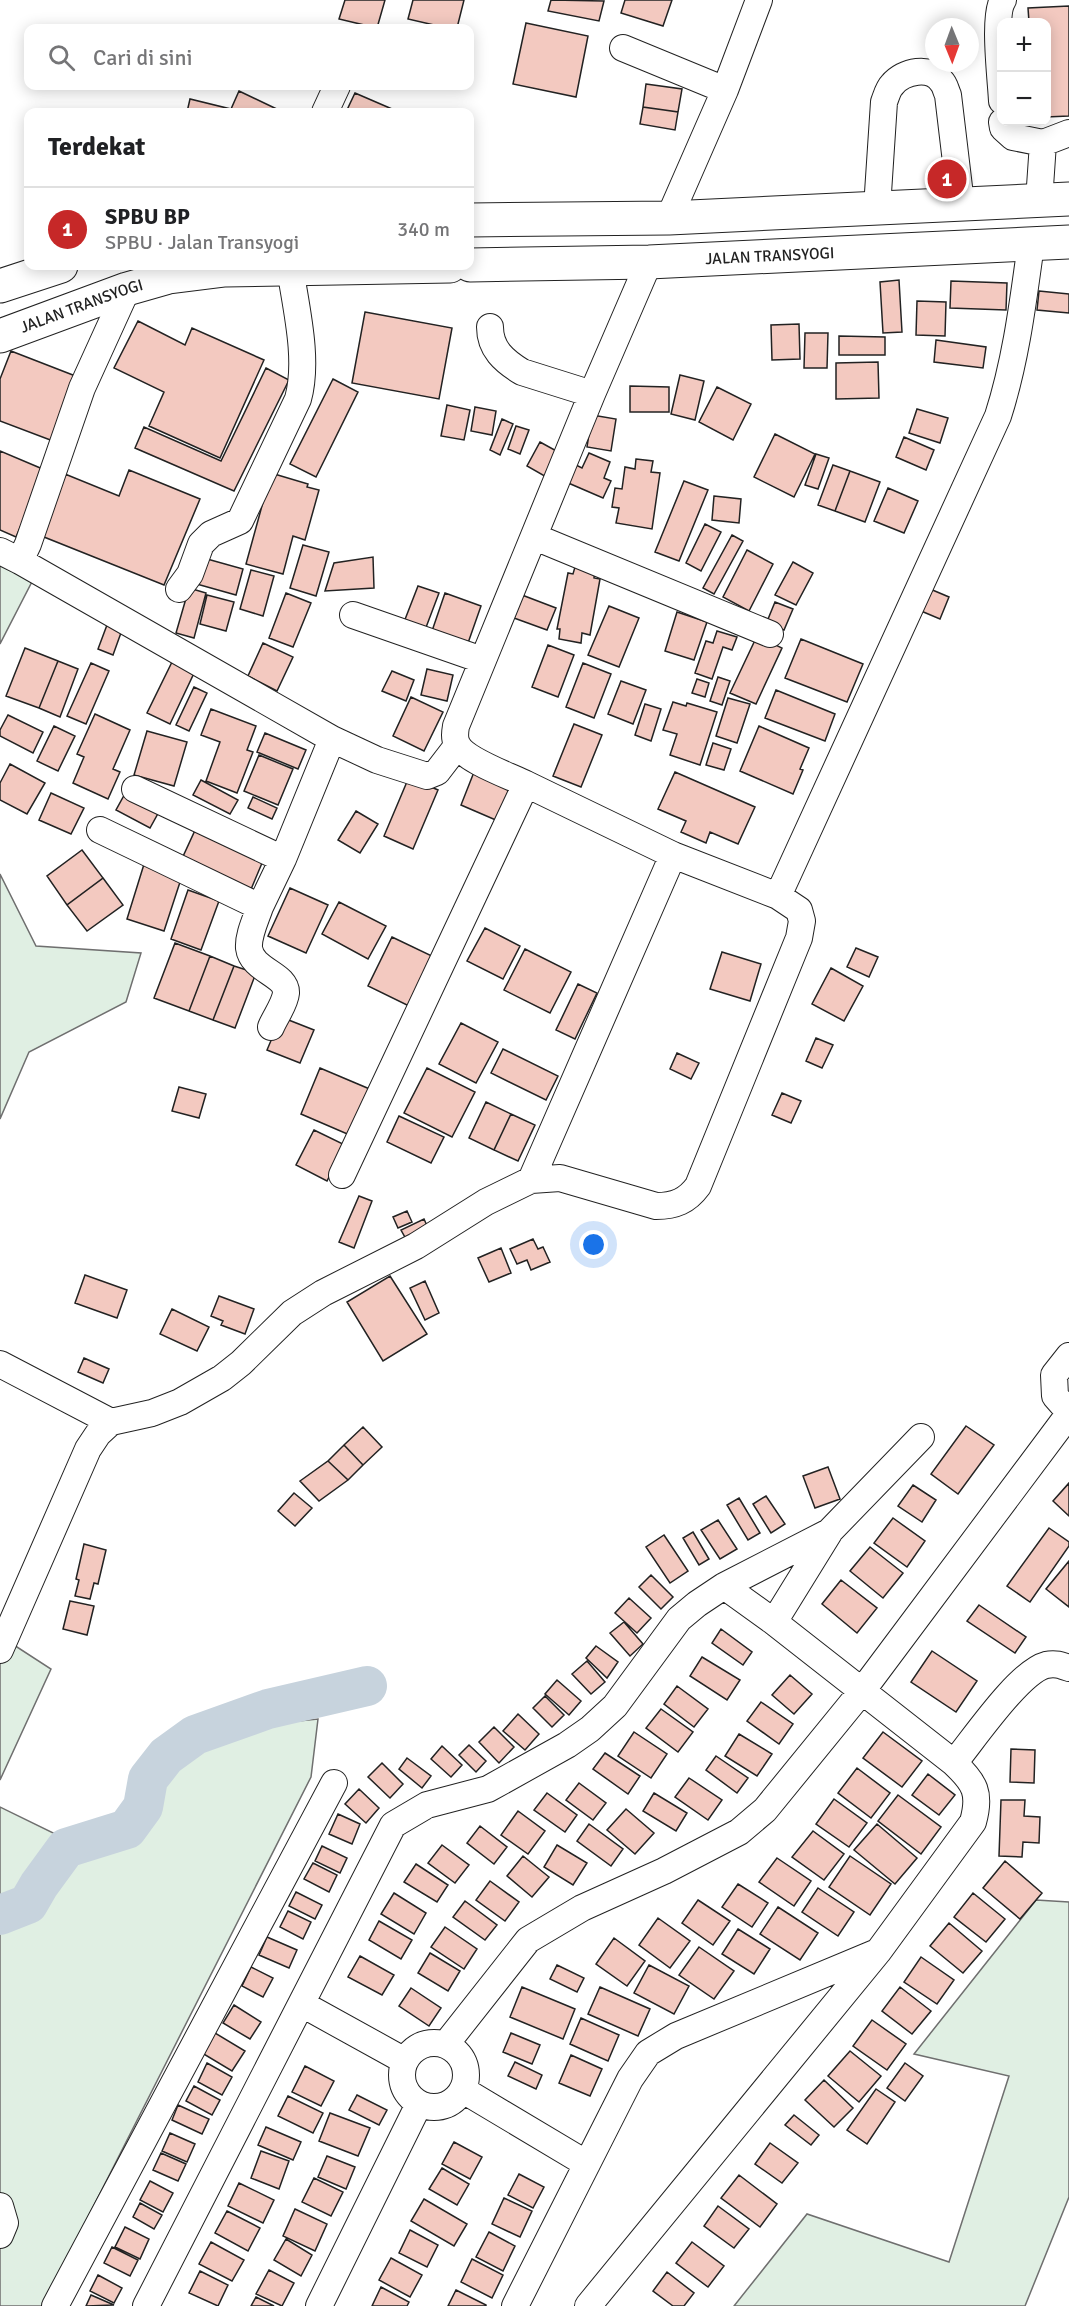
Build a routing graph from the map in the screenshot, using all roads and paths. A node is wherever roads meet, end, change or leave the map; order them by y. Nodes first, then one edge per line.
1 (759, 0) edge
2 (1003, 0) edge
3 (623, 48) dead end
4 (1000, 72) edge
5 (335, 90) edge
6 (725, 90) junction
7 (327, 108) edge
8 (1003, 126) edge
9 (1069, 133) edge
10 (1043, 143) junction
11 (1054, 200) edge
12 (961, 204) junction
13 (877, 208) junction
14 (669, 218) junction
15 (474, 220) edge
16 (1069, 242) edge
17 (1031, 244) junction
18 (649, 262) junction
19 (474, 265) edge
20 (48, 270) edge
21 (225, 270) edge
22 (290, 270) edge
23 (0, 285) edge
24 (127, 289) junction
25 (0, 299) edge
26 (490, 327) dead end
27 (7, 333) edge
28 (592, 394) junction
29 (535, 537) junction
30 (10, 556) edge
31 (179, 590) dead end
32 (353, 615) dead end
33 (770, 634) dead end
34 (482, 660) junction
35 (332, 739) junction
36 (458, 746) junction
37 (526, 784) junction
38 (135, 789) dead end
39 (100, 830) dead end
40 (673, 855) junction
41 (283, 859) junction
42 (778, 897) junction
43 (260, 907) junction
44 (271, 1027) dead end
45 (342, 1175) dead end
46 (531, 1180) junction
47 (1069, 1356) edge
48 (0, 1364) edge
49 (111, 1422) junction
50 (1066, 1423) edge
51 (921, 1437) dead end
52 (829, 1533) junction
53 (724, 1586) junction
54 (774, 1622) junction
55 (0, 1650) edge
56 (1069, 1668) edge
57 (862, 1691) junction
58 (954, 1763) junction
59 (334, 1783) dead end
60 (878, 1952) junction
61 (302, 2004) junction
62 (446, 2044) junction
63 (405, 2061) junction
64 (463, 2090) junction
65 (419, 2104) junction
66 (587, 2164) junction
67 (0, 2206) edge
68 (0, 2235) edge
69 (55, 2306) edge
70 (146, 2306) edge
71 (320, 2306) edge
72 (515, 2306) edge
73 (588, 2306) edge

1 - 6 street
2 - 4 street
3 - 6 street
5 - 7 street
6 - 14 street
8 - 10 street
9 - 10 street
10 - 11 street
11 - 12 highway
12 - 13 highway
12 - 13 street
13 - 14 highway
14 - 15 highway
16 - 17 highway, JALAN TRANSYOGI
17 - 18 highway, JALAN TRANSYOGI
17 - 42 street
18 - 19 highway, JALAN TRANSYOGI
18 - 28 street
20 - 23 highway
21 - 24 highway, JALAN TRANSYOGI
22 - 31 street
24 - 27 highway, JALAN TRANSYOGI
24 - 30 street
25 - 27 highway
26 - 28 street
28 - 29 street
29 - 33 street
29 - 34 street
30 - 35 street
32 - 34 street
34 - 36 street
35 - 36 street
35 - 41 street
36 - 37 street
37 - 40 street
37 - 45 street
38 - 41 street
39 - 43 street
40 - 42 street
40 - 46 street
41 - 43 street
42 - 46 street
43 - 44 street
46 - 49 street
47 - 50 street
48 - 49 street
49 - 55 street
50 - 57 street
51 - 52 street
52 - 53 street
52 - 54 street
53 - 54 street
53 - 61 street
54 - 57 street
56 - 58 street
57 - 58 street
57 - 62 street
58 - 60 street
59 - 69 street
60 - 66 street
60 - 73 street
61 - 63 street
61 - 70 street
62 - 63 street
62 - 64 street
63 - 65 street
64 - 65 street
64 - 66 street
65 - 71 street
66 - 72 street
67 - 68 street

